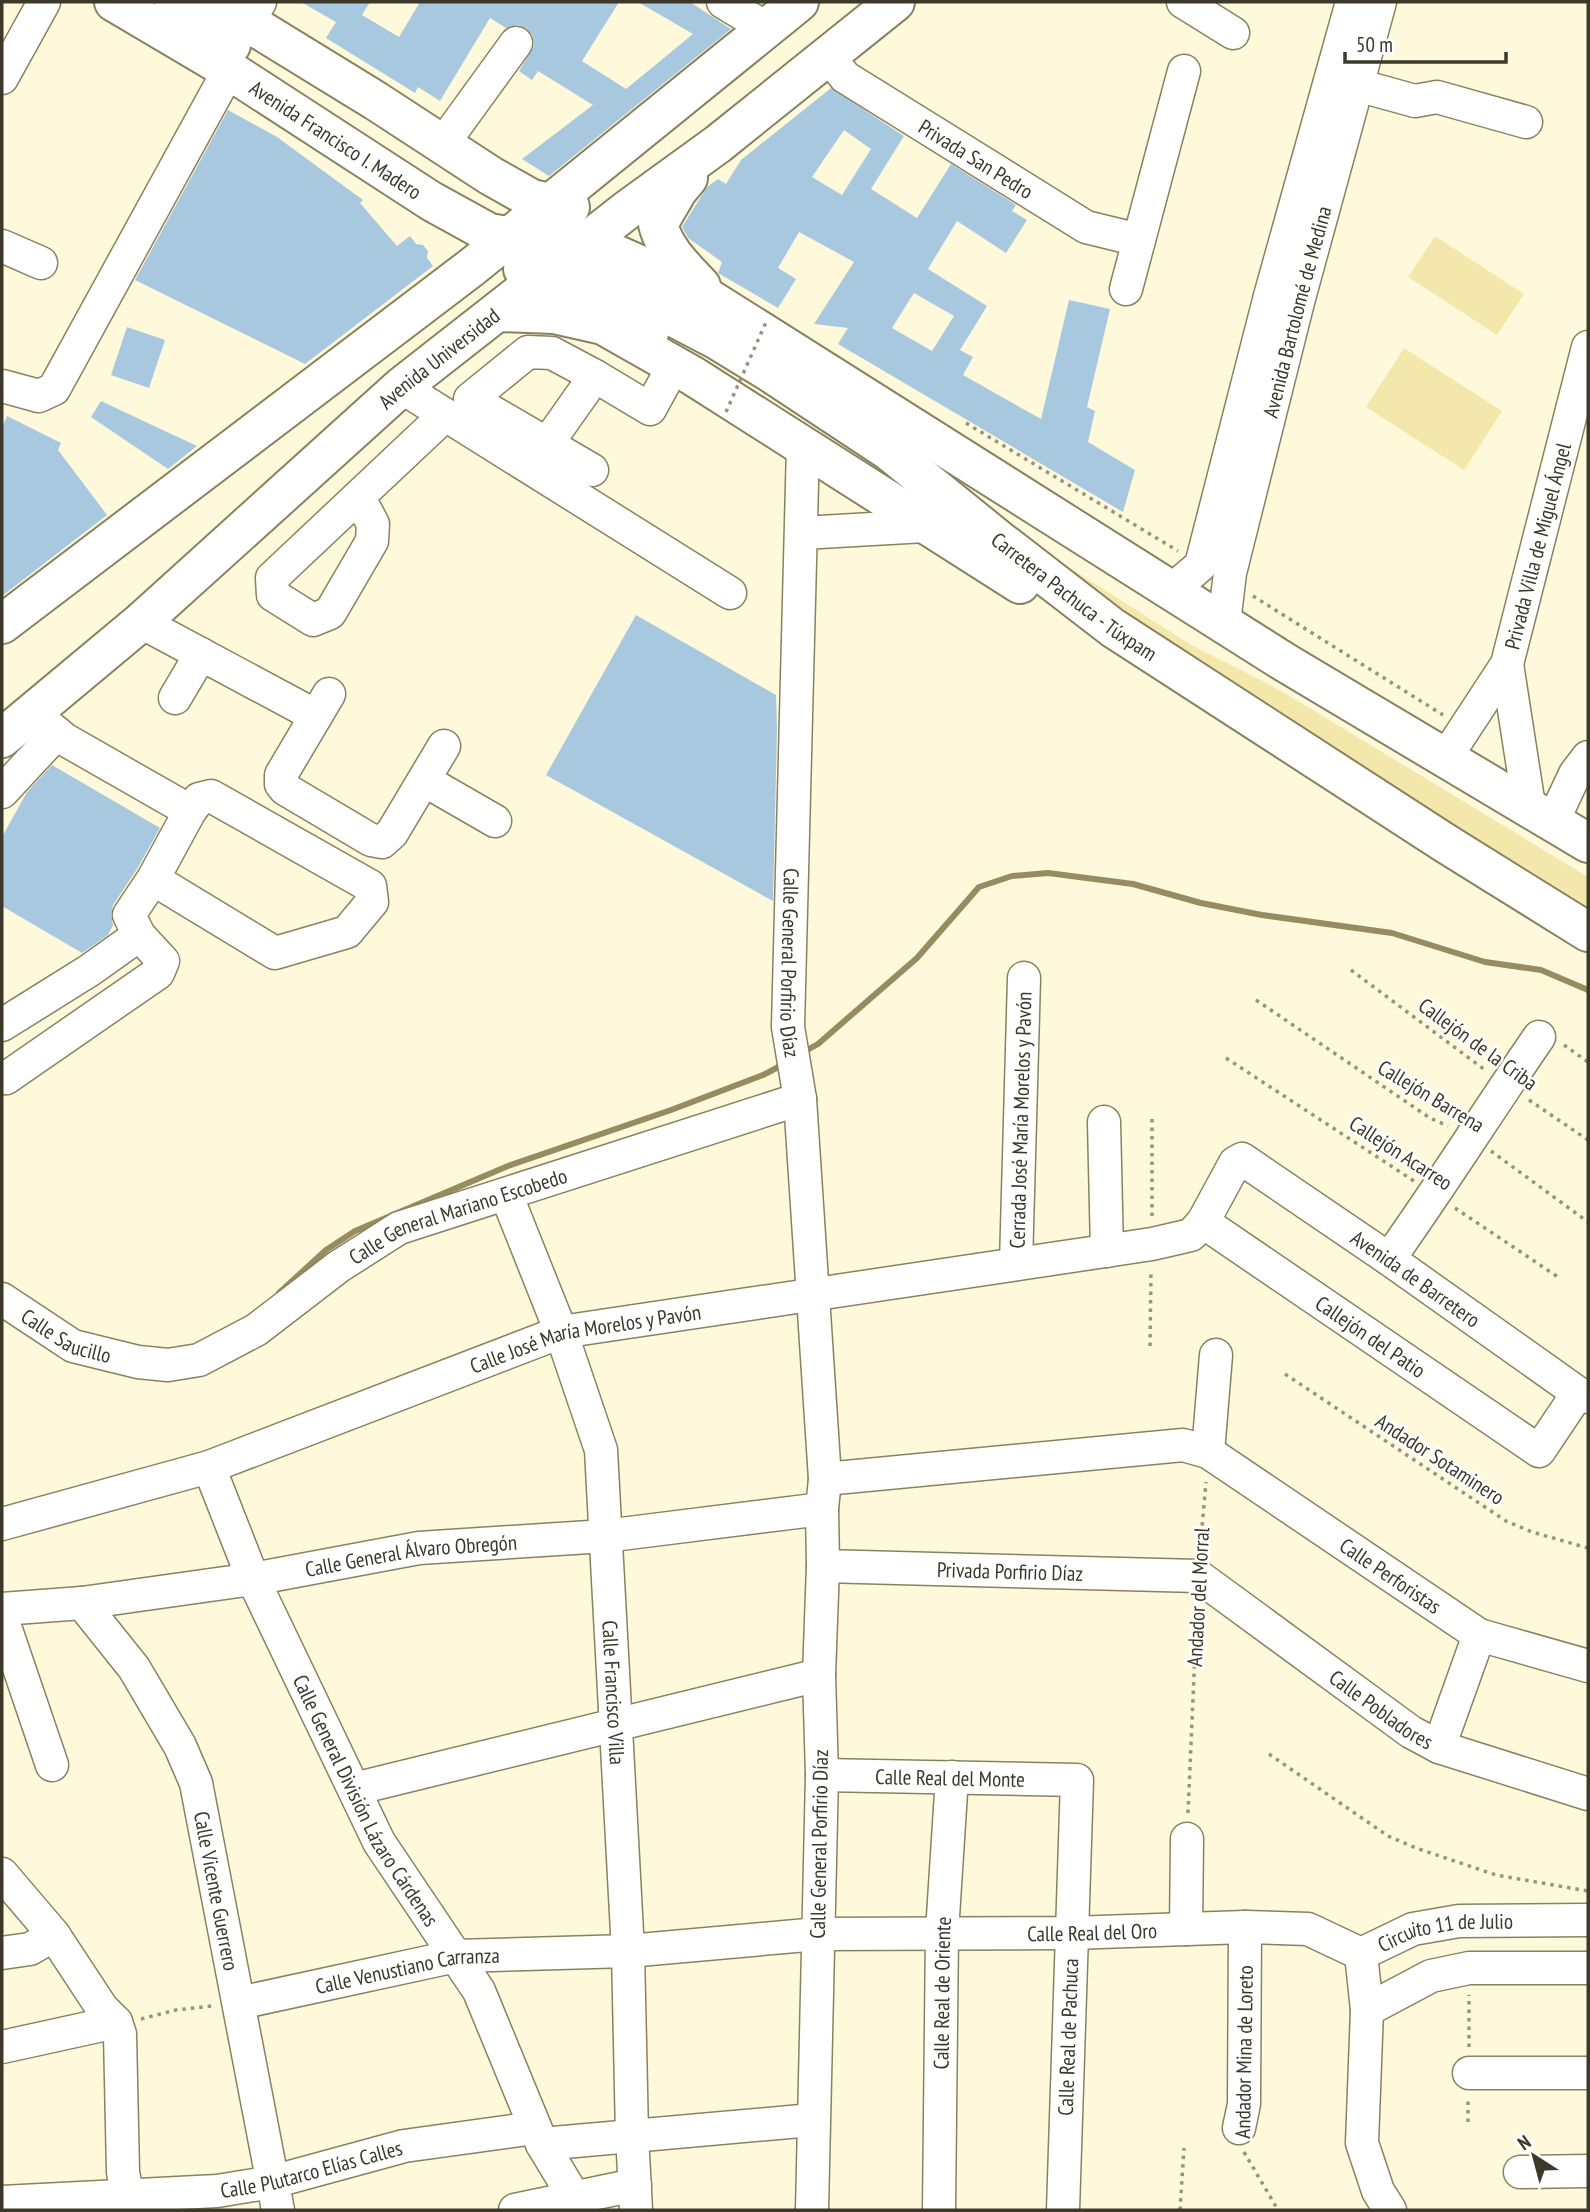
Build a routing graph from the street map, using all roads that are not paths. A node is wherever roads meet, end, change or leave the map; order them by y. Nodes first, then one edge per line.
1 (44, 2) edge
2 (114, 2) edge
3 (174, 2) edge
4 (200, 2) edge
5 (723, 2) edge
6 (799, 2) edge
7 (895, 2) edge
8 (1183, 2) edge
9 (1352, 2) edge
10 (1380, 2) edge
11 (255, 4) edge
12 (766, 29) junction
13 (1233, 33) dead end
14 (516, 43) dead end
15 (823, 58) junction
16 (229, 70) junction
17 (1184, 71) dead end
18 (2, 78) edge
19 (1357, 85) junction
20 (1526, 122) dead end
21 (448, 136) junction
22 (718, 144) junction
23 (601, 163) junction
24 (431, 201) junction
25 (631, 208) junction
26 (550, 235) junction
27 (1139, 240) junction
28 (2, 246) edge
29 (41, 263) dead end
30 (454, 280) junction
31 (1126, 289) dead end
32 (1284, 299) junction
33 (714, 301) junction
34 (499, 312) junction
35 (1588, 347) edge
36 (674, 365) junction
37 (595, 376) junction
38 (401, 387) junction
39 (5, 396) edge
40 (444, 416) junction
41 (547, 444) junction
42 (803, 445) junction
43 (592, 470) dead end
44 (359, 498) dead end
45 (932, 509) junction
46 (802, 533) junction
47 (1172, 590) junction
48 (48, 591) junction
49 (730, 593) dead end
50 (141, 622) junction
51 (1224, 623) junction
52 (2, 624) edge
53 (2, 646) edge
54 (201, 654) junction
55 (1286, 663) junction
56 (1507, 664) junction
57 (175, 698) dead end
58 (1476, 713) junction
59 (31, 725) edge
60 (1518, 736) junction
61 (2, 738) edge
62 (444, 746) dead end
63 (1446, 757) junction
64 (1588, 757) edge
65 (424, 780) junction
66 (2, 793) edge
67 (190, 811) junction
68 (1541, 813) junction
69 (495, 821) dead end
70 (1588, 843) edge
71 (153, 879) junction
72 (1588, 932) edge
73 (139, 934) junction
74 (1024, 978) dead end
75 (2, 1025) edge
76 (1539, 1037) dead end
77 (2, 1076) edge
78 (799, 1091) junction
79 (1104, 1122) dead end
80 (506, 1194) junction
81 (1197, 1229) junction
82 (1107, 1251) junction
83 (1389, 1259) junction
84 (1016, 1264) junction
85 (811, 1293) junction
86 (2, 1299) edge
87 (561, 1332) junction
88 (1216, 1354) dead end
89 (138, 1362) joint
90 (1583, 1395) edge
91 (1208, 1452) junction
92 (209, 1466) junction
93 (824, 1494) junction
94 (2, 1524) edge
95 (606, 1536) junction
96 (823, 1566) junction
97 (1198, 1576) joint
98 (253, 1579) junction
99 (82, 1603) junction
100 (2, 1609) edge
101 (2, 1618) edge
102 (1479, 1635) junction
103 (1588, 1666) edge
104 (819, 1675) junction
105 (618, 1725) junction
106 (1439, 1747) junction
107 (52, 1765) dead end
108 (822, 1775) junction
109 (952, 1777) junction
110 (1077, 1780) joint
111 (354, 1789) junction
112 (1588, 1794) edge
113 (1187, 1839) road end
114 (2, 1874) edge
115 (1588, 1920) edge
116 (1245, 1927) junction
117 (1186, 1929) junction
118 (942, 1932) junction
119 (1071, 1933) junction
120 (818, 1934) junction
121 (54, 1935) junction
122 (628, 1951) junction
123 (2, 1953) edge
124 (1361, 1954) junction
125 (456, 1956) junction
126 (1588, 1968) edge
127 (239, 2003) junction
128 (1367, 2010) junction
129 (106, 2019) junction
130 (2, 2022) edge
131 (68, 2034) junction
132 (2, 2047) edge
133 (1469, 2073) dead end
134 (1588, 2073) edge
135 (812, 2120) junction
136 (1239, 2128) road end
137 (632, 2135) junction
138 (538, 2136) junction
139 (1588, 2171) edge
140 (1520, 2172) dead end
141 (275, 2196) edge
142 (575, 2197) junction
143 (635, 2197) edge
144 (121, 2200) edge
145 (2, 2202) edge
146 (515, 2210) edge
147 (812, 2210) edge
148 (939, 2210) edge
149 (1063, 2210) edge
150 (1390, 2210) edge

1 - 18 street
2 - 16 main road, Avenida Francisco I. Madero
3 - 26 main road, Avenida Francisco I. Madero
4 - 21 main road
5 - 12 street
6 - 12 main road
7 - 15 main road
8 - 13 street
9 - 32 street, Avenida Bartolomé de Medina
10 - 19 street, Avenida Bartolomé de Medina
11 - 21 main road
12 - 23 main road
14 - 21 street
15 - 22 main road
15 - 27 street, Privada San Pedro
16 - 24 main road, Avenida Francisco I. Madero
16 - 39 street
17 - 27 street
19 - 20 street
19 - 32 street, Avenida Bartolomé de Medina
21 - 26 main road
22 - 25 main road
22 - 33 main road
23 - 25 main road
23 - 26 main road
24 - 26 main road, Avenida Francisco I. Madero
24 - 30 main road
25 - 26 main road
26 - 30 main road
26 - 33 main road
26 - 34 main road
26 - 45 main road, Carretera Pachuca - Túxpam
27 - 31 street
28 - 29 street
30 - 34 main road
30 - 48 main road
32 - 47 street, Avenida Bartolomé de Medina
32 - 51 street, Avenida Bartolomé de Medina
33 - 47 main road
34 - 36 main road
34 - 38 main road, Avenida Universidad
35 - 56 street, Privada Villa de Miguel Ángel
36 - 37 street
36 - 42 main road
37 - 41 street
37 - 41 street
38 - 40 street
38 - 50 main road, Avenida Universidad
40 - 44 street
40 - 49 street
41 - 43 street
42 - 45 main road
42 - 46 street, Calle General Porfirio Díaz
45 - 46 street
45 - 55 main road
45 - 72 main road, Carretera Pachuca - Túxpam
46 - 78 street, Calle General Porfirio Díaz
47 - 51 main road
48 - 52 main road
48 - 53 main road
50 - 54 street
50 - 59 main road, Avenida Universidad
51 - 55 main road
54 - 57 street
54 - 65 street
55 - 63 main road
56 - 58 street, Privada Villa de Miguel Ángel
56 - 60 street, Privada Villa de Miguel Ángel
58 - 60 street
58 - 63 street, Privada Villa de Miguel Ángel
59 - 61 main road, Avenida Universidad
59 - 66 street
59 - 67 street
60 - 68 street, Privada Villa de Miguel Ángel
62 - 65 street
63 - 68 main road
64 - 68 street
65 - 69 street
67 - 71 street
67 - 71 street
68 - 70 main road
71 - 73 street
73 - 75 street
73 - 77 street
74 - 84 street, Cerrada José María Morelos y Pavón
76 - 83 street
78 - 80 street, Calle General Mariano Escobedo
78 - 85 street, Calle General Porfirio Díaz
79 - 82 street
80 - 87 street, Calle Francisco Villa
80 - 89 street, Calle General Mariano Escobedo
81 - 82 street, Calle José María Morelos y Pavón
81 - 83 street, Avenida de Barretero
81 - 90 street, Callejón del Patio
82 - 84 street, Calle José María Morelos y Pavón
83 - 90 street, Avenida de Barretero
84 - 85 street, Calle José María Morelos y Pavón
85 - 87 street, Calle José María Morelos y Pavón
85 - 93 street, Calle General Porfirio Díaz
86 - 89 street, Calle Saucillo
87 - 92 street, Calle José María Morelos y Pavón
87 - 95 street, Calle Francisco Villa
88 - 91 street
91 - 93 street
91 - 102 street, Calle Perforistas
92 - 94 street, Calle José María Morelos y Pavón
92 - 98 street, Calle General División Lázaro Cárdenas
93 - 95 street, Calle General Álvaro Obregón
93 - 96 street, Calle General Porfirio Díaz
95 - 98 street, Calle General Álvaro Obregón
95 - 105 street, Calle Francisco Villa
96 - 97 street, Privada Porfirio Díaz
96 - 104 street, Calle General Porfirio Díaz
97 - 106 street, Calle Pobladores
98 - 99 street, Calle General Álvaro Obregón
98 - 111 street, Calle General División Lázaro Cárdenas
99 - 100 street, Calle General Álvaro Obregón
99 - 127 street, Calle Vicente Guerrero
101 - 107 street
102 - 103 street, Calle Perforistas
102 - 106 street
104 - 105 street
104 - 108 street, Calle General Porfirio Díaz
105 - 111 street
105 - 122 street, Calle Francisco Villa
106 - 112 street, Calle Pobladores
108 - 109 street, Calle Real del Monte
108 - 120 street, Calle General Porfirio Díaz
109 - 110 street, Calle Real del Monte
109 - 118 street, Calle Real de Oriente
110 - 119 street, Calle Real de Pachuca
111 - 125 street, Calle General División Lázaro Cárdenas
113 - 117 street
114 - 121 street
115 - 124 street, Circuito 11 de Julio
116 - 117 street, Calle Real del Oro
116 - 124 street, Calle Real del Oro
116 - 136 street, Andador Mina de Loreto
117 - 119 street, Calle Real del Oro
118 - 119 street, Calle Real del Oro
118 - 120 street, Calle Real del Oro
118 - 148 street, Calle Real de Oriente
119 - 149 street, Calle Real de Pachuca
120 - 122 street, Calle Venustiano Carranza
120 - 135 street, Calle General Porfirio Díaz
121 - 123 street
121 - 129 street
122 - 125 street, Calle Venustiano Carranza
122 - 137 street, Calle Francisco Villa
124 - 128 street, Circuito 11 de Julio
125 - 127 street, Calle Venustiano Carranza
125 - 138 street, Calle General División Lázaro Cárdenas
126 - 128 street, Circuito 11 de Julio
127 - 141 street, Calle Vicente Guerrero
128 - 150 street, Circuito 11 de Julio
129 - 131 street
129 - 144 street
130 - 131 street
131 - 132 street
133 - 134 street
135 - 137 street, Calle Plutarco Elías Calles
135 - 147 street, Calle General Porfirio Díaz
137 - 138 street, Calle Plutarco Elías Calles
137 - 143 street, Calle Francisco Villa
138 - 141 street, Calle Plutarco Elías Calles
138 - 142 street, Calle General División Lázaro Cárdenas
139 - 140 street
141 - 144 street, Calle Plutarco Elías Calles
142 - 143 street
142 - 146 street
144 - 145 street, Calle Plutarco Elías Calles

